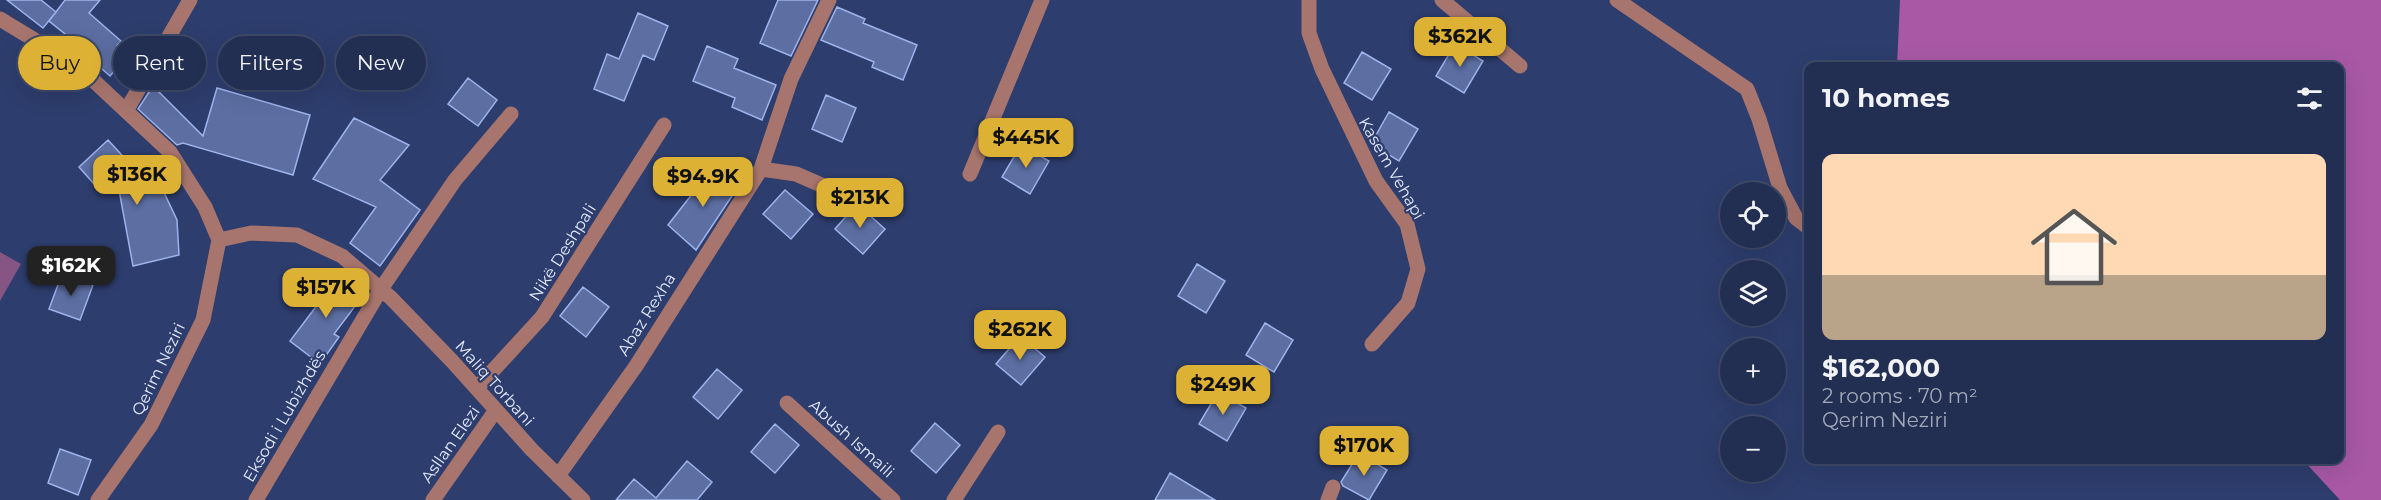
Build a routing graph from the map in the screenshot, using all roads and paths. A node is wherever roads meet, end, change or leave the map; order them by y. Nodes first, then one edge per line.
1 (190, 0) edge
2 (829, 0) edge
3 (1042, 0) edge
4 (1308, 0) edge
5 (1442, 0) edge
6 (1617, 0) edge
7 (0, 19) edge
8 (1520, 66) dead end
9 (126, 111) junction
10 (511, 114) dead end
11 (664, 125) dead end
12 (761, 169) junction
13 (969, 174) dead end
14 (836, 191) dead end
15 (1804, 224) edge
16 (219, 240) junction
17 (381, 289) junction
18 (1372, 344) dead end
19 (477, 388) junction
20 (787, 403) dead end
21 (496, 410) junction
22 (998, 432) dead end
23 (558, 476) junction
24 (98, 500) edge
25 (256, 500) edge
26 (433, 500) edge
27 (583, 500) edge
28 (893, 500) edge
29 (954, 500) edge

1 - 9 street
2 - 12 street, Abaz Rexha
3 - 13 street
4 - 18 street, Kasem Vehapi
5 - 8 street
6 - 15 street
7 - 9 street
9 - 16 street
10 - 17 street
11 - 19 street, Nikë Deshpali
12 - 14 street
12 - 23 street, Abaz Rexha
16 - 17 street, Maliq Torbani
16 - 24 street, Qerim Neziri
17 - 19 street, Maliq Torbani
17 - 25 street, Eksodi i Lubizhdës
19 - 21 street, Maliq Torbani
20 - 28 street, Abush Ismaili
21 - 23 street, Maliq Torbani
21 - 26 street, Asllan Elezi
22 - 29 street
23 - 27 street, Maliq Torbani

